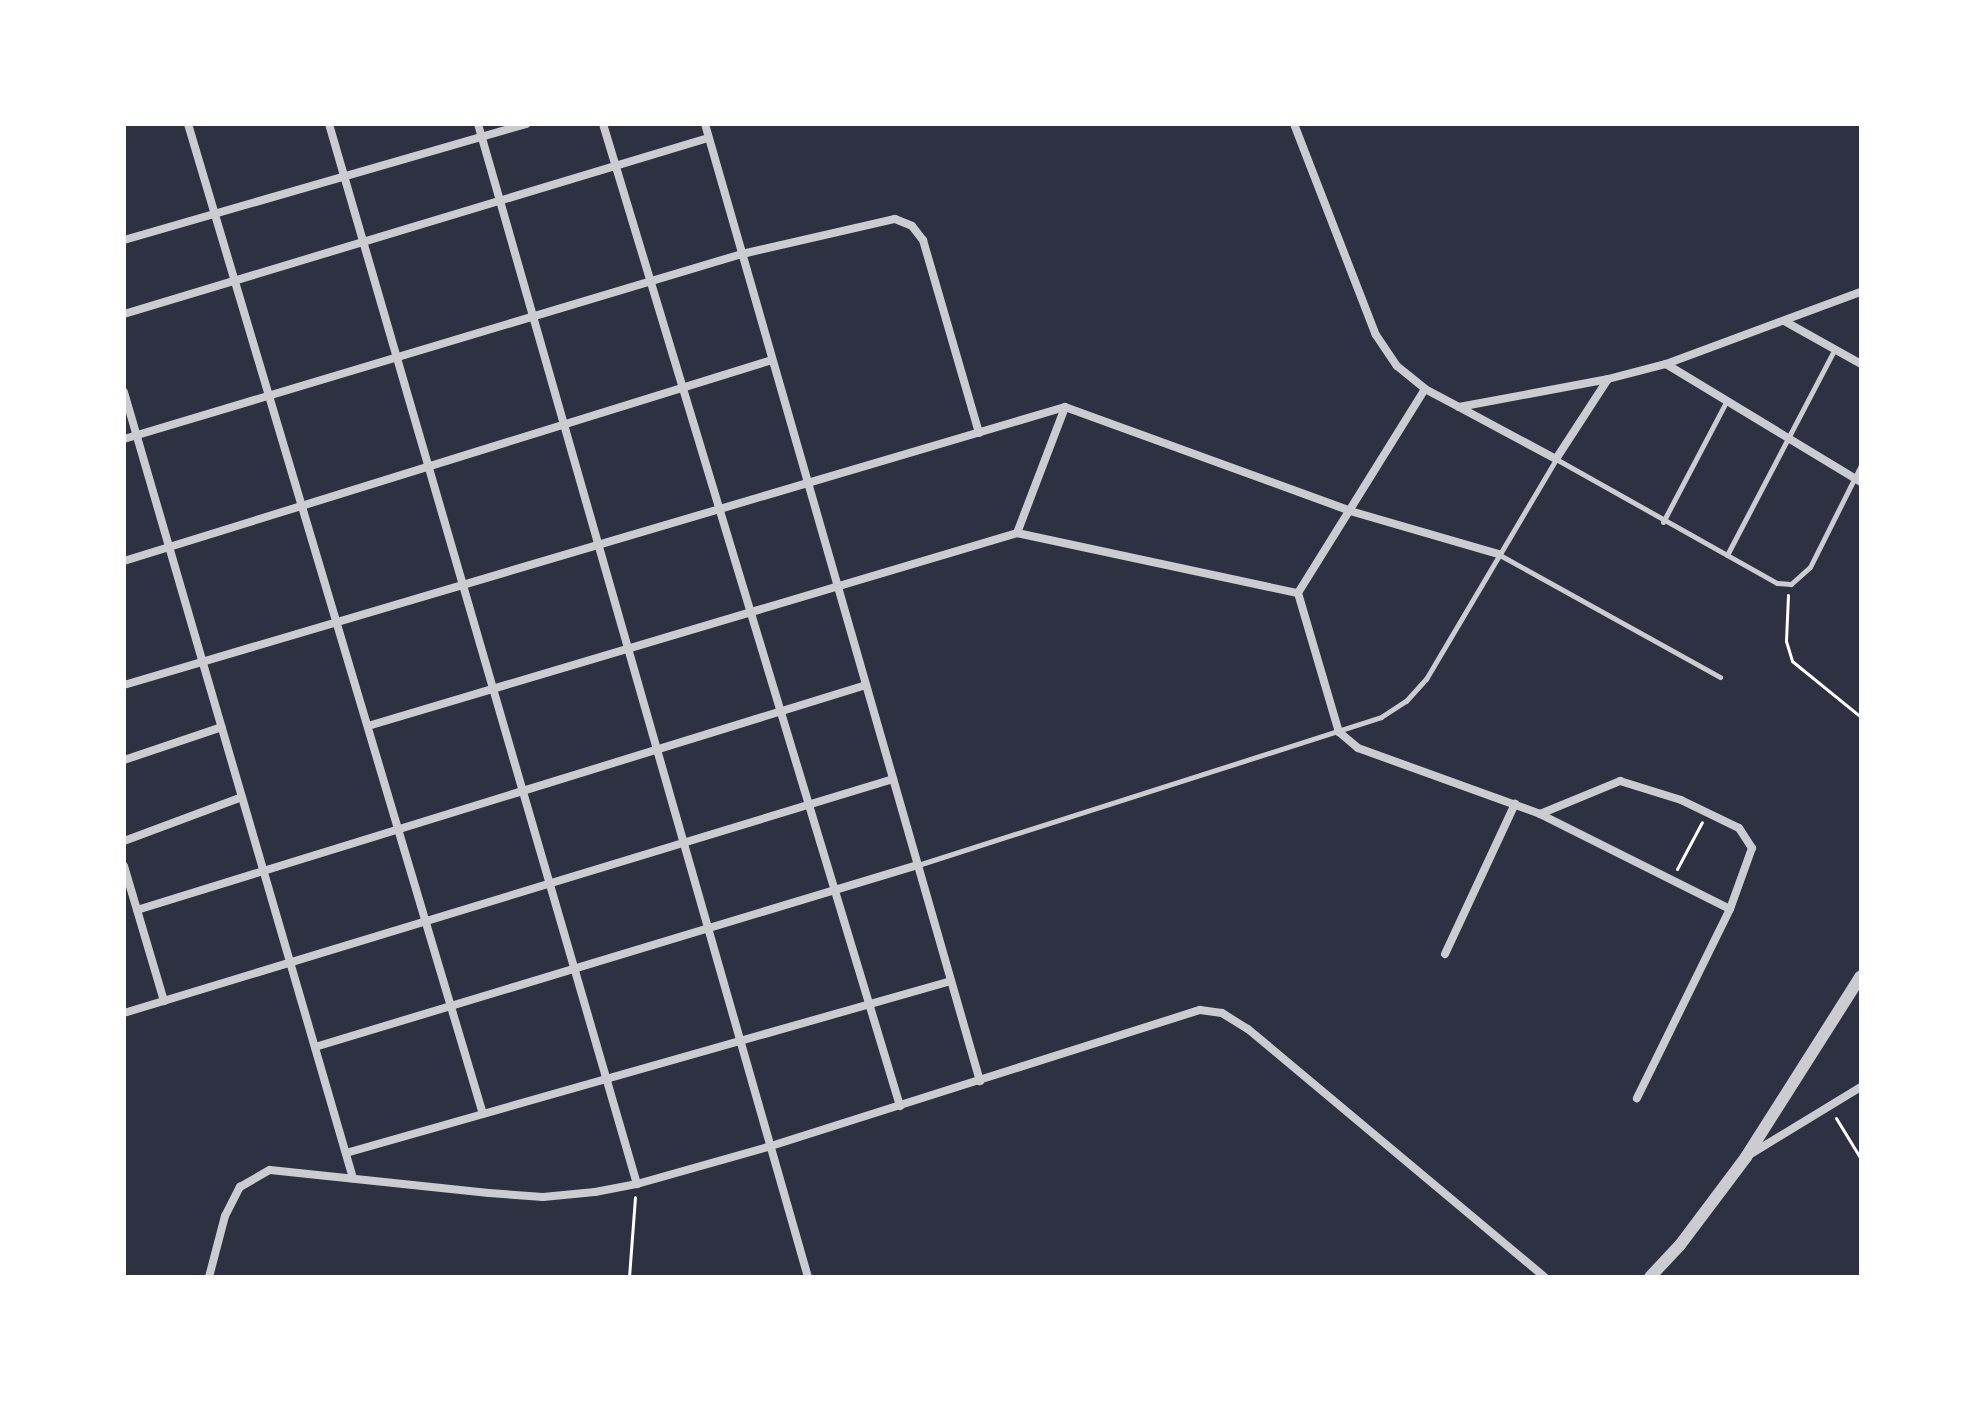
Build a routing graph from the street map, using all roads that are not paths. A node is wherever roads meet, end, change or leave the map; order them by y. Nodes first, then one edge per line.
1 (188, 124) edge
2 (329, 124) edge
3 (478, 124) edge
4 (527, 124) edge
5 (603, 124) edge
6 (705, 124) edge
7 (1294, 124) edge
8 (482, 137) junction
9 (708, 138) junction
10 (616, 166) junction
11 (344, 177) junction
12 (500, 201) junction
13 (215, 214) junction
14 (124, 240) edge
15 (363, 242) junction
16 (742, 254) junction
17 (235, 281) junction
18 (651, 281) junction
19 (1861, 292) edge
20 (124, 314) edge
21 (533, 316) junction
22 (1786, 322) junction
23 (1834, 349) junction
24 (397, 357) junction
25 (772, 360) junction
26 (1666, 364) junction
27 (1861, 364) edge
28 (1608, 379) junction
29 (683, 387) junction
30 (1425, 389) junction
31 (124, 392) edge
32 (269, 395) junction
33 (1727, 400) junction
34 (1065, 407) junction
35 (1459, 407) junction
36 (564, 424) junction
37 (979, 433) junction
38 (136, 435) junction
39 (1789, 438) junction
40 (124, 439) edge
41 (1556, 459) junction
42 (1861, 465) edge
43 (428, 466) junction
44 (1858, 480) edge
45 (808, 483) junction
46 (302, 506) junction
47 (720, 509) junction
48 (1350, 511) junction
49 (1663, 522) junction
50 (1017, 533) junction
51 (598, 545) junction
52 (169, 547) junction
53 (1498, 554) junction
54 (1727, 555) junction
55 (124, 561) edge
56 (463, 585) junction
57 (837, 585) junction
58 (1298, 593) junction
59 (750, 611) junction
60 (337, 622) junction
61 (628, 648) junction
62 (203, 662) junction
63 (1720, 677) dead end
64 (124, 685) edge
65 (866, 685) junction
66 (493, 688) junction
67 (781, 711) junction
68 (368, 726) junction
69 (222, 727) junction
70 (1339, 732) junction
71 (657, 749) junction
72 (124, 760) edge
73 (893, 779) junction
74 (523, 791) junction
75 (242, 797) junction
76 (1515, 804) junction
77 (809, 805) junction
78 (1540, 814) junction
79 (398, 829) junction
80 (124, 841) edge
81 (684, 843) junction
82 (918, 865) junction
83 (124, 866) edge
84 (264, 871) junction
85 (550, 884) junction
86 (835, 890) junction
87 (1730, 909) junction
88 (137, 910) junction
89 (426, 921) junction
90 (709, 928) junction
91 (1445, 954) dead end
92 (291, 962) junction
93 (575, 968) junction
94 (1861, 976) edge
95 (951, 981) junction
96 (164, 1001) junction
97 (869, 1004) junction
98 (451, 1006) junction
99 (124, 1013) edge
100 (741, 1041) junction
101 (315, 1047) junction
102 (607, 1079) junction
103 (980, 1081) junction
104 (1861, 1087) edge
105 (1637, 1098) dead end
106 (900, 1106) junction
107 (483, 1114) junction
108 (771, 1146) junction
109 (346, 1153) junction
110 (1746, 1157) junction
111 (353, 1178) junction
112 (637, 1184) junction
113 (209, 1277) edge
114 (808, 1277) edge
115 (1545, 1277) edge
116 (1650, 1277) edge

1 - 13 street
2 - 11 street
3 - 8 street
4 - 8 street
5 - 10 street
6 - 9 street
7 - 30 street
8 - 11 street
8 - 12 street
9 - 10 street
9 - 16 street
10 - 12 street
10 - 18 street
11 - 13 street
11 - 15 street
12 - 15 street
12 - 21 street
13 - 14 street
13 - 17 street
15 - 17 street
15 - 24 street
16 - 18 street
16 - 25 street
16 - 37 street
17 - 20 street
17 - 32 street
18 - 21 street
18 - 29 street
19 - 22 street
21 - 24 street
21 - 36 street
22 - 23 street
22 - 26 street
23 - 27 street
23 - 39 lane
24 - 32 street
24 - 43 street
25 - 29 street
25 - 45 street
26 - 28 street
26 - 33 street
28 - 35 street
28 - 41 street
29 - 36 street
29 - 47 street
30 - 35 street
30 - 48 street
31 - 38 street
32 - 38 street
32 - 46 street
33 - 39 street
33 - 49 lane
34 - 37 street
34 - 48 street
34 - 50 street
35 - 41 street
36 - 43 street
36 - 51 street
37 - 45 street
38 - 40 street
38 - 52 street
39 - 44 street
39 - 54 lane
41 - 49 lane
41 - 53 lane
42 - 44 lane
43 - 46 street
43 - 56 street
44 - 54 lane
45 - 47 street
45 - 57 street
46 - 52 street
46 - 60 street
47 - 51 street
47 - 59 street
48 - 53 street
48 - 58 street
49 - 54 lane
50 - 57 street
50 - 58 street
51 - 56 street
51 - 61 street
52 - 55 street
52 - 62 street
53 - 63 lane
53 - 70 lane
56 - 60 street
56 - 66 street
57 - 59 street
57 - 65 street
58 - 70 street
59 - 61 street
59 - 67 street
60 - 62 street
60 - 68 street
61 - 66 street
61 - 71 street
62 - 64 street
62 - 69 street
65 - 67 street
65 - 73 street
66 - 68 street
66 - 74 street
67 - 71 street
67 - 77 street
68 - 79 street
69 - 72 street
69 - 75 street
70 - 76 street
70 - 82 lane
71 - 74 street
71 - 81 street
73 - 77 street
73 - 82 street
74 - 79 street
74 - 85 street
75 - 80 street
75 - 84 street
76 - 78 street
76 - 91 street
77 - 81 street
77 - 86 street
78 - 87 street
78 - 87 street
79 - 84 street
79 - 89 street
81 - 85 street
81 - 90 street
82 - 86 street
82 - 95 street
83 - 88 street
84 - 88 street
84 - 92 street
85 - 89 street
85 - 93 street
86 - 90 street
86 - 97 street
87 - 105 street
88 - 96 street
89 - 92 street
89 - 98 street
90 - 93 street
90 - 100 street
92 - 96 street
92 - 101 street
93 - 98 street
93 - 102 street
94 - 110 street
95 - 97 street
95 - 103 street
96 - 99 street
97 - 100 street
97 - 106 street
98 - 101 street
98 - 107 street
100 - 102 street
100 - 108 street
101 - 109 street
102 - 107 street
102 - 112 street
103 - 106 street
103 - 115 street
104 - 110 street
106 - 108 street
107 - 109 street
108 - 112 street
108 - 114 street
109 - 111 street
110 - 116 street
111 - 112 street
111 - 113 street

